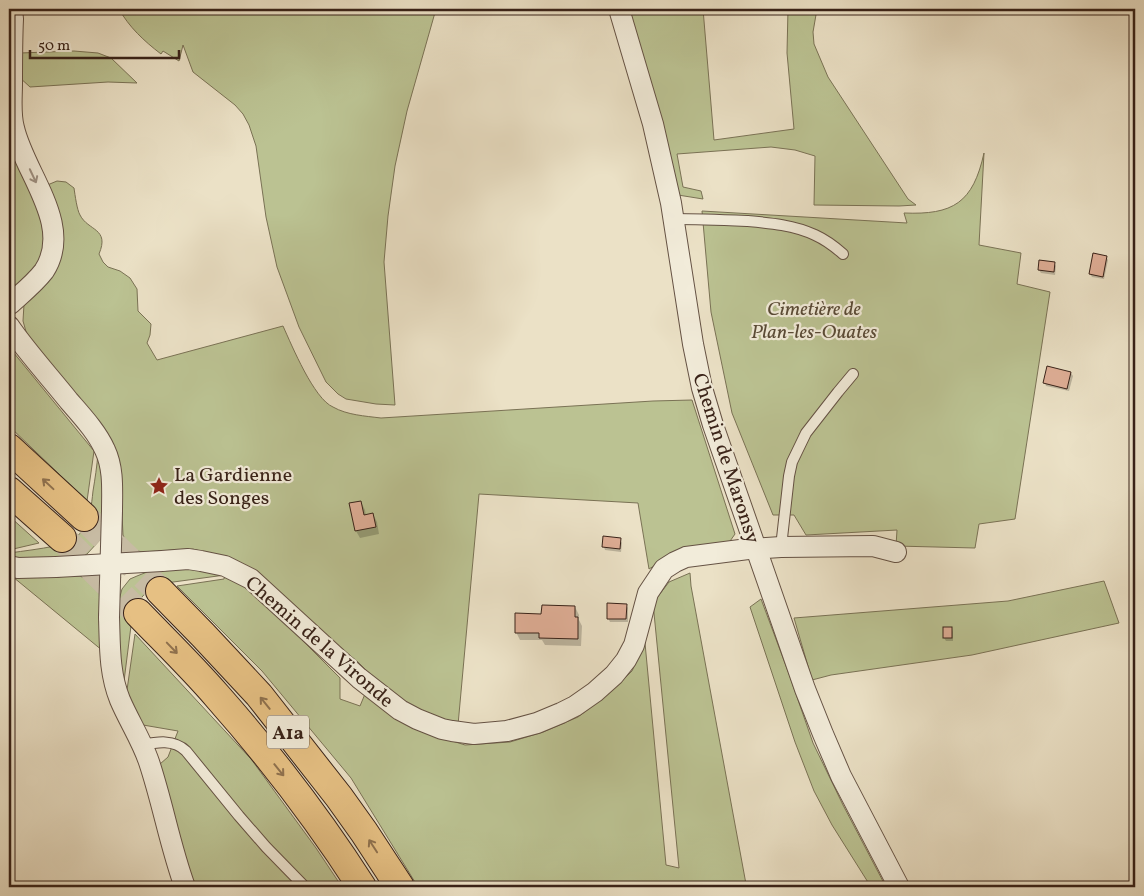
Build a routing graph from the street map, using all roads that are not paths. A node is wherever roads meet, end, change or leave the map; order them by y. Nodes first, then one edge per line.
1 (12, 9) edge
2 (619, 9) edge
3 (674, 220) junction
4 (843, 254) dead end
5 (9, 305) edge
6 (9, 326) edge
7 (853, 374) dead end
8 (9, 448) edge
9 (9, 491) edge
10 (84, 518) tunnel mouth
11 (62, 538) tunnel mouth
12 (781, 547) junction
13 (756, 548) junction
14 (896, 552) dead end
15 (110, 564) junction
16 (9, 566) edge
17 (160, 591) tunnel mouth
18 (138, 613) tunnel mouth
19 (142, 745) junction
20 (185, 887) edge
21 (305, 887) edge
22 (362, 887) edge
23 (400, 887) edge
24 (899, 887) edge

1 -> 5 street
2 - 3 street, Chemin de Maronsy
3 - 4 lane
3 - 13 street, Chemin de Maronsy
6 - 15 street, bridge
7 - 12 lane
10 -> 8 highway
9 - 11 highway
12 - 13 street, Chemin de la Vironde
12 - 14 street, Chemin de la Vironde
13 - 15 street, Chemin de la Vironde, bridge
13 - 24 street, Chemin de Maronsy
15 - 16 street, Chemin de la Vironde, bridge
15 - 19 street, bridge
23 -> 17 highway, A1a
18 -> 22 highway, A1a
19 - 20 street
19 - 21 lane

